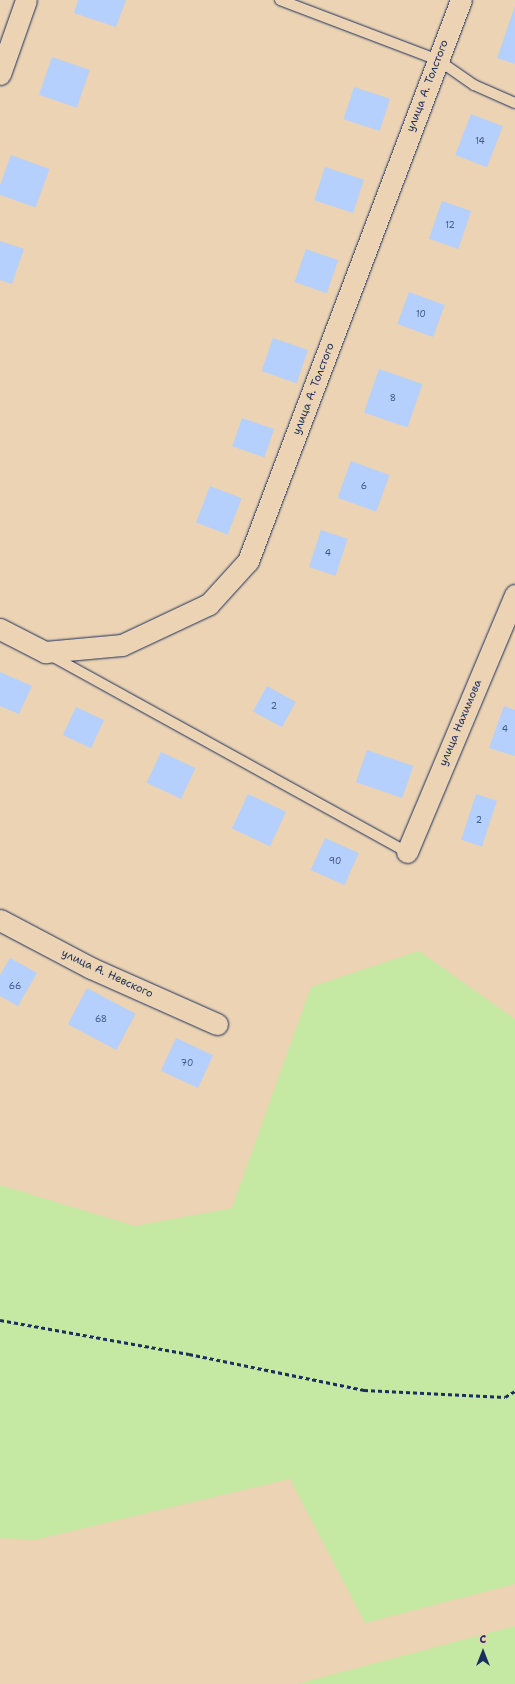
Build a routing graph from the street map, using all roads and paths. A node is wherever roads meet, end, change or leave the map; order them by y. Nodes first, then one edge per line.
1 (26, 0) edge
2 (280, 0) edge
3 (461, 0) edge
4 (438, 60) junction
5 (0, 74) edge
6 (515, 103) edge
7 (515, 595) edge
8 (0, 629) edge
9 (45, 652) junction
10 (407, 852) joint
11 (0, 920) edge
12 (217, 1024) dead end
13 (0, 1320) edge
14 (515, 1392) edge

1 - 5 street
2 - 4 lane
3 - 4 street, улица А. Толстого
4 - 6 lane
4 - 9 street, улица А. Толстого
7 - 10 street, улица Нахимова
8 - 9 street
9 - 10 lane
11 - 12 street, улица А. Невского
13 - 14 path

